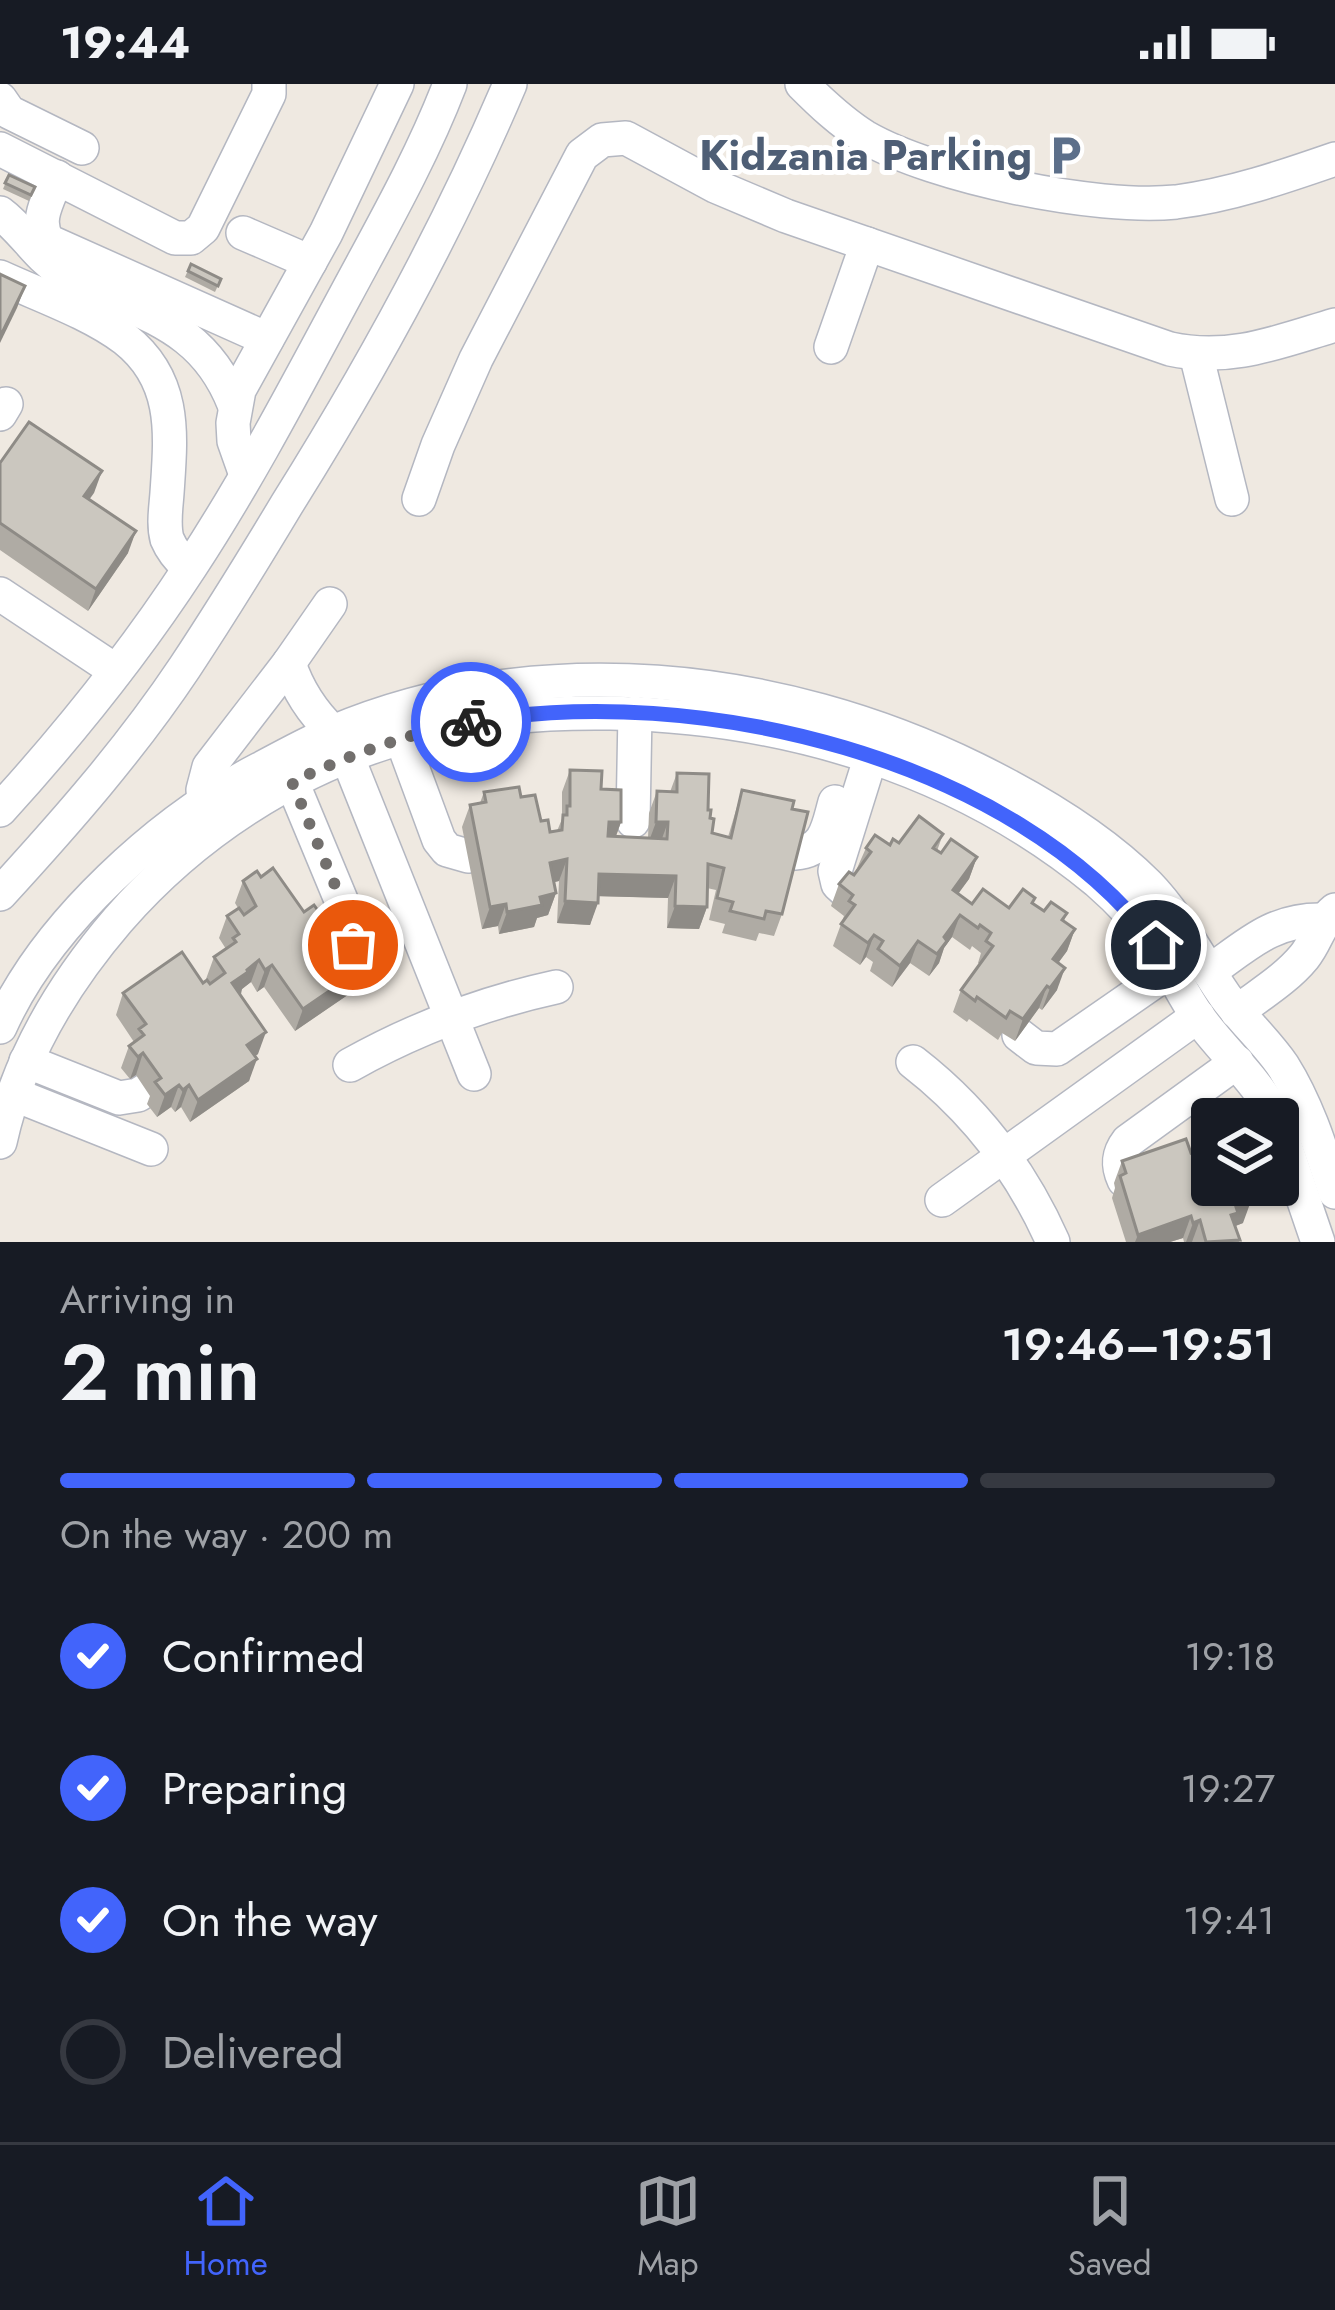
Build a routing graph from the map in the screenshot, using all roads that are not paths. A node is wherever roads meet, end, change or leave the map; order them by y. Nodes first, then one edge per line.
1 (268, 84) edge
2 (397, 84) edge
3 (450, 84) edge
4 (510, 84) edge
5 (802, 84) edge
6 (0, 99) edge
7 (0, 148) edge
8 (82, 148) dead end
9 (1335, 159) edge
10 (57, 177) junction
11 (0, 213) edge
12 (243, 233) dead end
13 (867, 244) junction
14 (310, 262) junction
15 (0, 277) edge
16 (1335, 325) edge
17 (266, 339) junction
18 (831, 346) dead end
19 (1196, 354) junction
20 (235, 404) junction
21 (246, 475) junction
22 (419, 499) dead end
23 (1232, 499) dead end
24 (190, 568) junction
25 (0, 594) edge
26 (330, 604) dead end
27 (290, 663) junction
28 (116, 671) junction
29 (495, 703) junction
30 (635, 713) junction
31 (401, 737) junction
32 (340, 744) junction
33 (860, 752) junction
34 (951, 773) junction
35 (292, 782) junction
36 (204, 801) junction
37 (0, 810) edge
38 (633, 821) dead end
39 (795, 853) edge
40 (468, 856) dead end
41 (848, 893) edge
42 (0, 894) edge
43 (1329, 915) edge
44 (33, 968) junction
45 (1171, 970) junction
46 (338, 972) edge
47 (1209, 972) junction
48 (556, 987) dead end
49 (65, 990) junction
50 (1237, 1012) junction
51 (1198, 1016) junction
52 (449, 1017) junction
53 (0, 1027) edge
54 (1019, 1035) edge
55 (26, 1061) junction
56 (913, 1062) dead end
57 (1237, 1062) junction
58 (350, 1065) dead end
59 (474, 1074) dead end
60 (146, 1090) edge
61 (14, 1094) junction
62 (1264, 1098) edge
63 (0, 1142) edge
64 (1299, 1148) edge
65 (151, 1149) dead end
66 (1005, 1155) junction
67 (1307, 1158) junction
68 (1124, 1180) edge
69 (1335, 1192) edge
70 (942, 1200) dead end
71 (1053, 1242) edge
72 (1318, 1242) edge

1 - 10 street
2 - 14 street
3 - 21 street
4 - 42 street
5 - 9 street
6 - 8 street
7 - 10 street
10 - 17 street
11 - 20 street
12 - 14 street
13 - 18 street
13 - 19 street
13 - 22 street
14 - 17 street
15 - 24 street
16 - 19 street
17 - 20 street
19 - 23 street
20 - 21 street
21 - 24 street
24 - 28 street
25 - 28 street
26 - 27 street
27 - 32 street
27 - 36 street
28 - 37 street
29 - 30 street
29 - 31 street
29 - 32 street
29 - 34 street
30 - 33 street
30 - 38 street
31 - 32 street
31 - 40 street
32 - 35 street
32 - 36 street
32 - 52 street
33 - 34 street
33 - 39 street
33 - 41 street
34 - 45 street
34 - 47 street
35 - 46 street
35 - 49 street
36 - 44 street
43 - 47 street
43 - 50 street
44 - 49 street
44 - 53 street
45 - 51 street
45 - 54 street
47 - 50 street
48 - 52 street
49 - 55 street
50 - 67 street
51 - 57 street
51 - 66 street
52 - 58 street
52 - 59 street
55 - 60 street
55 - 61 street
56 - 66 street
57 - 62 street
57 - 68 street
61 - 63 street
61 - 65 street
64 - 67 street
66 - 70 street
66 - 71 street
67 - 69 street
67 - 72 street

